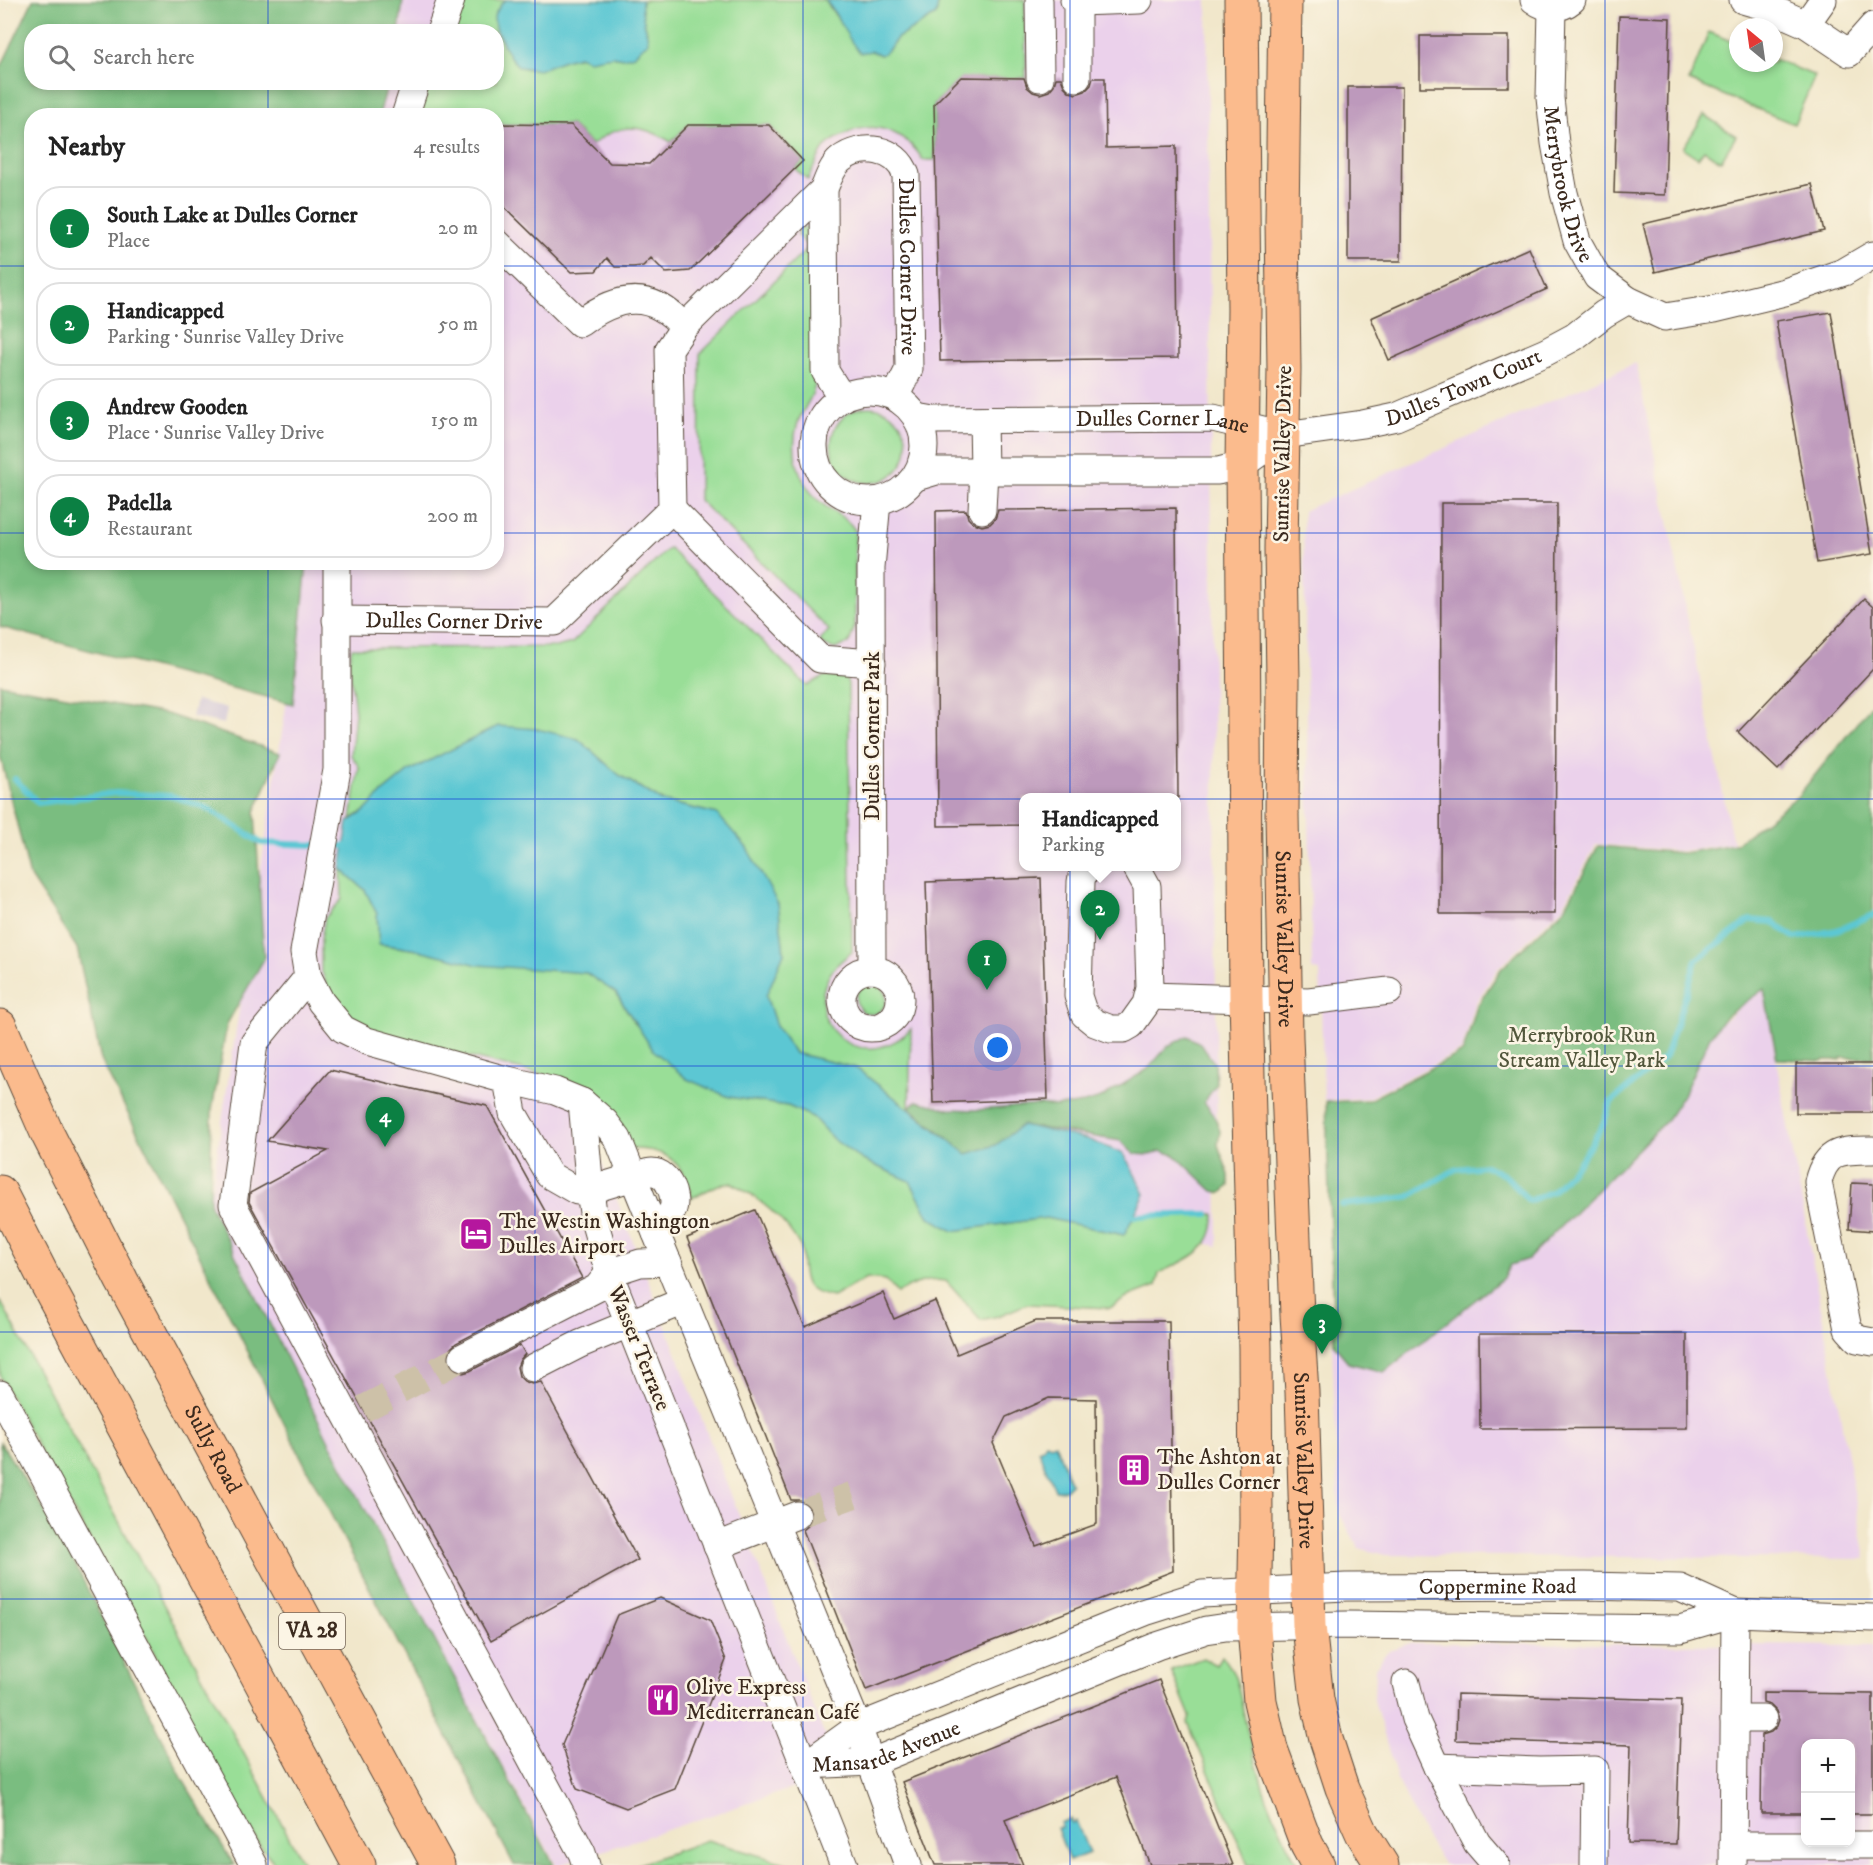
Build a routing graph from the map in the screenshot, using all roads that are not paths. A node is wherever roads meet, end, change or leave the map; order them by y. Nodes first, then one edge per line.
1 (451, 0) edge
2 (1040, 0) edge
3 (1139, 0) edge
4 (1241, 0) edge
5 (1285, 0) edge
6 (1743, 0) edge
7 (1823, 0) edge
8 (1076, 1) edge
9 (1553, 3) edge
10 (443, 24) edge
11 (1806, 24) junction
12 (1873, 26) edge
13 (1040, 78) dead end
14 (1077, 78) dead end
15 (413, 90) edge
16 (408, 108) edge
17 (824, 189) junction
18 (504, 250) edge
19 (1873, 255) edge
20 (1628, 300) junction
21 (684, 327) junction
22 (895, 397) junction
23 (842, 398) junction
24 (917, 417) junction
25 (982, 420) junction
26 (1244, 425) junction
27 (1284, 435) junction
28 (1242, 465) junction
29 (984, 471) junction
30 (916, 477) junction
31 (877, 501) junction
32 (672, 509) junction
33 (982, 510) dead end
34 (337, 570) edge
35 (336, 620) junction
36 (872, 663) junction
37 (1086, 871) edge
38 (1138, 871) edge
39 (872, 970) dead end
40 (308, 977) junction
41 (1389, 991) dead end
42 (1149, 996) junction
43 (1246, 999) junction
44 (1286, 999) junction
45 (0, 1026) edge
46 (507, 1080) junction
47 (582, 1102) junction
48 (1873, 1150) edge
49 (633, 1177) junction
50 (590, 1190) junction
51 (0, 1192) edge
52 (668, 1262) junction
53 (609, 1273) junction
54 (684, 1301) junction
55 (629, 1322) junction
56 (1873, 1342) edge
57 (463, 1357) tunnel mouth
58 (533, 1368) dead end
59 (0, 1394) edge
60 (786, 1519) junction
61 (717, 1546) junction
62 (1308, 1588) junction
63 (1256, 1591) junction
64 (1735, 1613) junction
65 (1873, 1618) edge
66 (1310, 1626) junction
67 (1254, 1628) junction
68 (1406, 1683) dead end
69 (1734, 1719) junction
70 (1763, 1719) dead end
71 (858, 1727) junction
72 (872, 1762) junction
73 (805, 1765) junction
74 (1437, 1767) junction
75 (1873, 1845) edge
76 (1733, 1855) edge
77 (254, 1865) edge
78 (359, 1865) edge
79 (438, 1865) edge
80 (586, 1865) edge
81 (844, 1865) edge
82 (908, 1865) edge
83 (1318, 1865) edge
84 (1382, 1865) edge
85 (1496, 1865) edge
86 (1594, 1865) edge

1 - 10 street
2 - 13 street
3 - 8 street
4 - 26 main road, Sunrise Valley Drive
5 - 27 main road, Sunrise Valley Drive
6 - 11 street
7 - 11 street
8 - 14 street
9 - 20 street, Merrybrook Drive
11 - 12 street
15 - 16 street
17 - 21 street, Dulles Corner Drive
17 - 22 street, Dulles Corner Drive
17 - 23 street, Dulles Corner Drive
18 - 21 street
19 - 20 street, Merrybrook Drive
20 - 27 street, Dulles Town Court
21 - 32 street, Dulles Corner Drive
22 - 23 street
22 - 24 street
23 - 31 street
24 - 25 street, Dulles Corner Lane
24 - 30 street
25 - 26 street, Dulles Corner Lane
25 - 29 street
26 - 27 street, Dulles Corner Lane
26 - 28 main road, Sunrise Valley Drive
27 - 28 street, Dulles Corner Lane
27 - 44 main road, Sunrise Valley Drive
28 - 29 street, Dulles Corner Lane
28 - 43 main road, Sunrise Valley Drive
29 - 30 street, Dulles Corner Lane
29 - 33 street
30 - 31 street
31 - 36 street, Dulles Corner Park
32 - 35 street, Dulles Corner Drive
32 - 36 street
34 - 35 street, Dulles Corner Drive
35 - 40 street, Dulles Corner Drive
36 - 39 street, Dulles Corner Park
37 - 42 street
38 - 42 street
40 - 46 street
40 - 80 street
41 - 44 street
42 - 43 street
43 - 44 street
43 - 63 main road, Sunrise Valley Drive
44 - 62 main road, Sunrise Valley Drive
45 - 79 main road, Sully Road / VA 28
46 - 47 street
46 - 50 street
47 - 49 street
47 - 50 street, Wasser Terrace
48 - 56 street
49 - 50 street
49 - 52 street
50 - 53 street, Wasser Terrace
51 - 78 main road, VA 28
52 - 53 street
52 - 54 street
53 - 55 street, Wasser Terrace
53 - 57 street
54 - 55 street
54 - 60 street
55 - 58 street
55 - 61 street, Wasser Terrace
59 - 77 street
60 - 61 street
60 - 71 street
61 - 73 street, Wasser Terrace
62 - 63 street, Coppermine Road
62 - 64 street, Coppermine Road
62 - 66 main road, Sunrise Valley Drive
63 - 67 main road, Sunrise Valley Drive
63 - 71 street, Mansarde Avenue
64 - 65 street, Coppermine Road
64 - 66 street, Coppermine Road
64 - 69 street
66 - 67 street, Coppermine Road
66 - 84 main road, Sunrise Valley Drive
67 - 72 street, Mansarde Avenue
67 - 83 main road, Sunrise Valley Drive
68 - 74 street
69 - 70 street
69 - 76 street
71 - 72 street
71 - 73 street, Mansarde Avenue
72 - 73 street, Mansarde Avenue
72 - 82 street
73 - 81 street, Wasser Terrace
74 - 85 street
74 - 86 street
75 - 76 street

